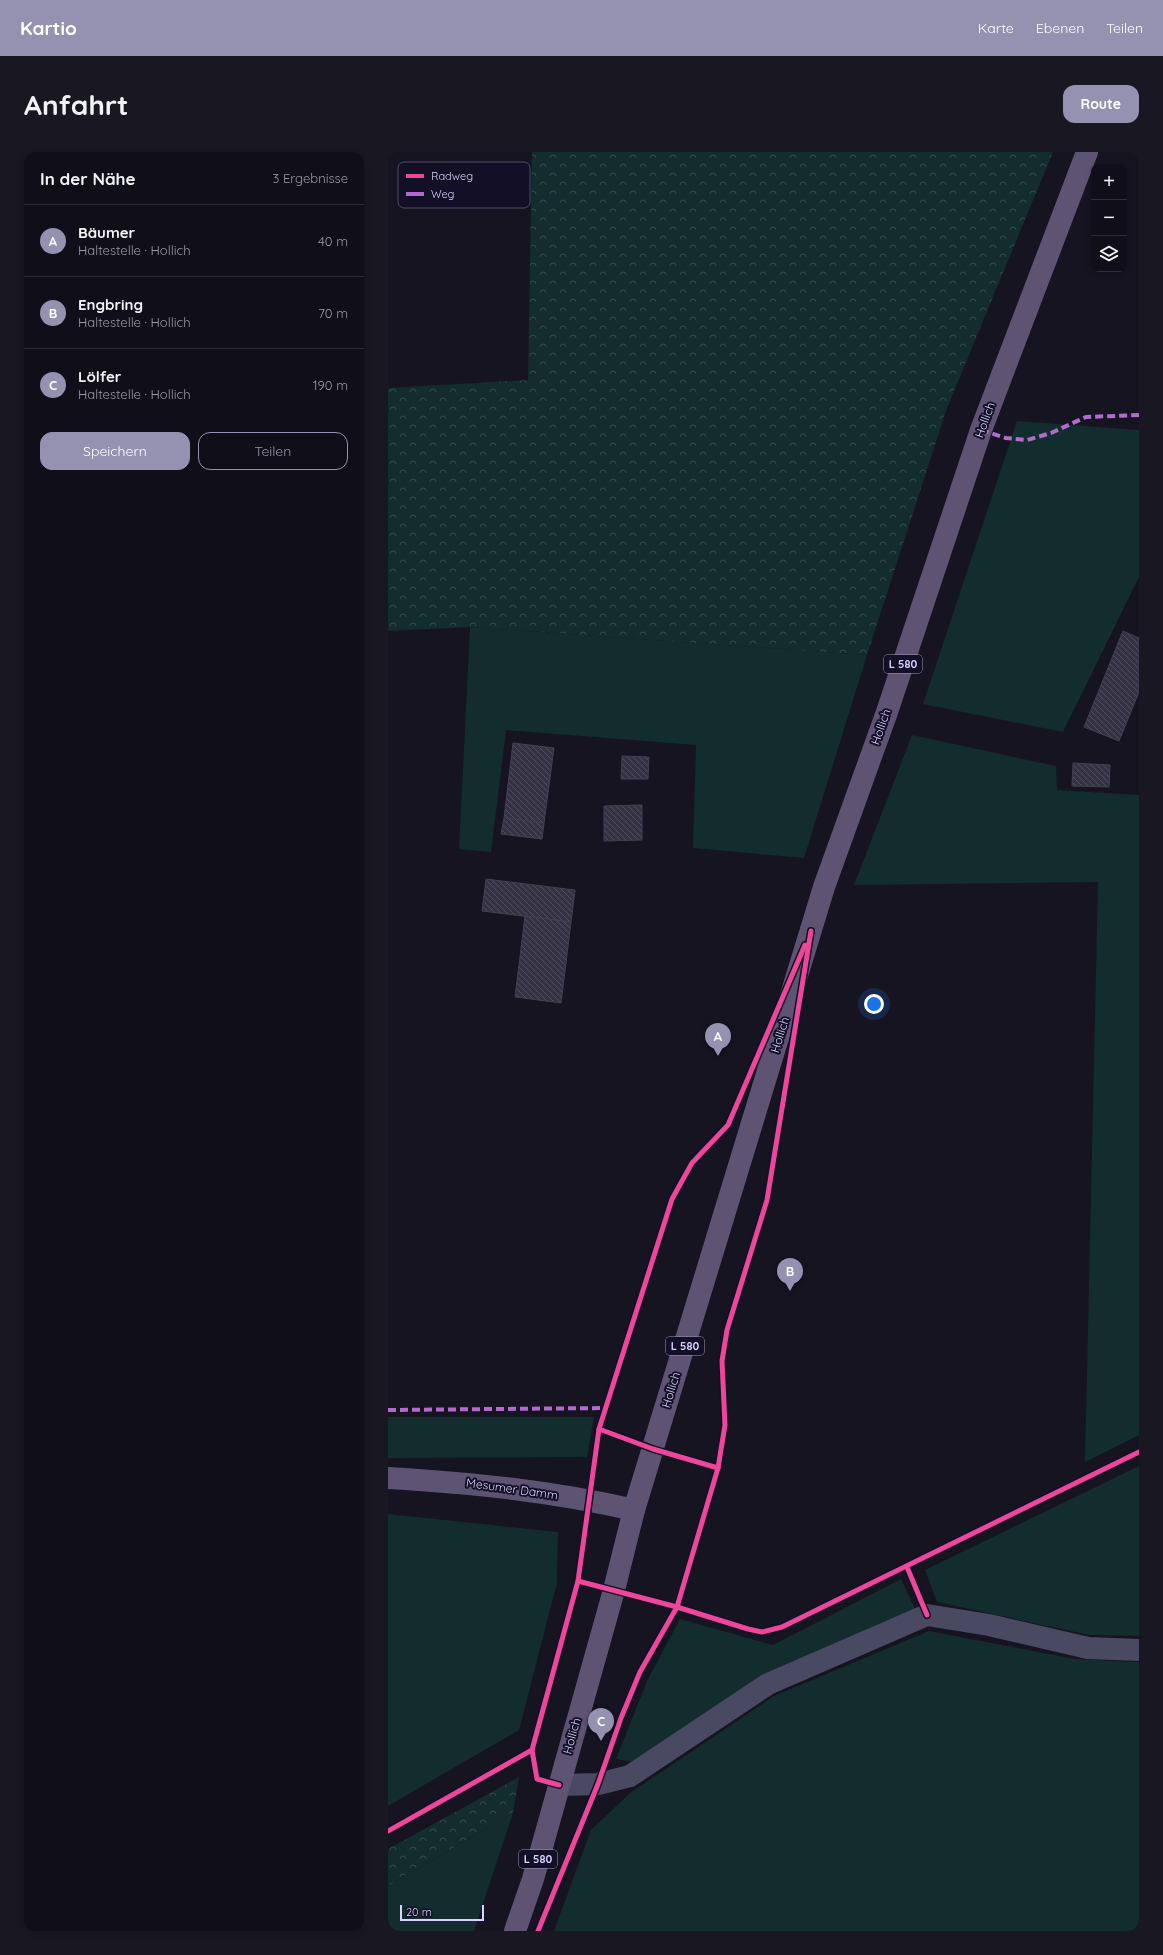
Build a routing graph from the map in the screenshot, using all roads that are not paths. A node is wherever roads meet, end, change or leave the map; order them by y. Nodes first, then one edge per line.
1 (1086, 152) edge
2 (388, 1478) edge
3 (634, 1510) junction
4 (1139, 1650) edge
5 (559, 1785) junction
6 (515, 1931) edge

1 - 3 main road, Hollich / L 580
2 - 3 main road, Mesumer Damm
3 - 5 main road, Hollich / L 580
4 - 5 street
5 - 6 main road, Hollich / L 580

